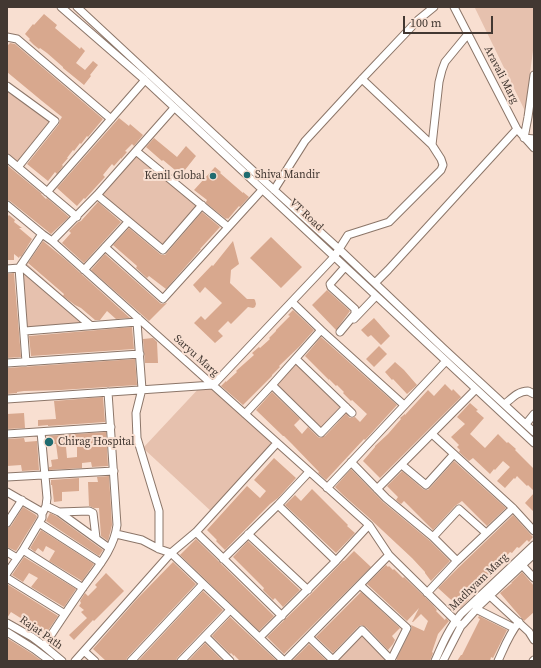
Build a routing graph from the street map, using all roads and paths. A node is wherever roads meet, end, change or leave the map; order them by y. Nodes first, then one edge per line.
1 (61, 7) edge
2 (77, 7) edge
3 (434, 7) edge
4 (455, 7) edge
5 (468, 34) junction
6 (7, 37) edge
7 (534, 75) edge
8 (145, 80) junction
9 (362, 80) junction
10 (7, 86) edge
11 (174, 108) junction
12 (111, 119) junction
13 (517, 129) junction
14 (524, 138) junction
15 (534, 139) edge
16 (432, 145) junction
17 (534, 148) edge
18 (136, 151) junction
19 (7, 158) edge
20 (18, 167) junction
21 (262, 190) junction
22 (274, 190) junction
23 (47, 192) junction
24 (97, 196) junction
25 (7, 205) edge
26 (202, 205) junction
27 (77, 217) junction
28 (128, 222) junction
29 (228, 227) junction
30 (42, 234) junction
31 (52, 241) junction
32 (105, 247) junction
33 (339, 249) junction
34 (334, 257) junction
35 (20, 267) junction
36 (345, 267) junction
37 (7, 269) edge
38 (84, 270) junction
39 (375, 283) junction
40 (376, 296) junction
41 (292, 302) junction
42 (138, 320) junction
43 (90, 325) junction
44 (321, 330) junction
45 (24, 331) junction
46 (340, 332) dead end
47 (334, 342) junction
48 (140, 354) junction
49 (296, 359) junction
50 (446, 361) junction
51 (26, 362) junction
52 (7, 363) edge
53 (213, 385) junction
54 (272, 385) junction
55 (142, 389) junction
56 (476, 389) junction
57 (108, 392) junction
58 (534, 394) edge
59 (7, 399) edge
60 (505, 404) junction
61 (404, 405) junction
62 (346, 407) junction
63 (352, 413) dead end
64 (514, 413) junction
65 (245, 414) junction
66 (534, 414) edge
67 (509, 419) junction
68 (526, 424) junction
69 (111, 428) junction
70 (41, 432) junction
71 (534, 432) edge
72 (7, 434) edge
73 (432, 434) junction
74 (277, 443) junction
75 (534, 443) edge
76 (454, 454) junction
77 (351, 462) junction
78 (402, 465) junction
79 (114, 471) junction
80 (309, 472) junction
81 (45, 475) junction
82 (7, 477) edge
83 (327, 488) junction
84 (377, 489) junction
85 (7, 492) edge
86 (22, 500) junction
87 (278, 505) junction
88 (46, 506) junction
89 (513, 508) junction
90 (59, 512) junction
91 (42, 514) junction
92 (7, 523) edge
93 (39, 523) junction
94 (369, 525) junction
95 (534, 531) edge
96 (196, 532) junction
97 (486, 533) junction
98 (116, 534) junction
99 (248, 534) junction
100 (433, 537) junction
101 (96, 538) junction
102 (534, 545) edge
103 (109, 548) junction
104 (159, 549) junction
105 (23, 550) junction
106 (7, 552) edge
107 (172, 553) junction
108 (534, 554) edge
109 (389, 555) junction
110 (17, 558) junction
111 (223, 559) junction
112 (336, 561) junction
113 (457, 561) junction
114 (101, 563) junction
115 (522, 565) junction
116 (7, 573) edge
117 (7, 578) edge
118 (534, 578) edge
119 (204, 584) junction
120 (360, 585) junction
121 (83, 588) junction
122 (308, 590) junction
123 (427, 593) junction
124 (490, 596) junction
125 (476, 609) junction
126 (230, 610) junction
127 (65, 614) junction
128 (282, 616) junction
129 (458, 623) junction
130 (516, 625) junction
131 (8, 630) edge
132 (205, 636) junction
133 (260, 637) junction
134 (309, 637) junction
135 (534, 640) edge
136 (44, 646) junction
137 (84, 651) junction
138 (334, 660) edge
139 (391, 660) edge
140 (50, 661) edge
141 (62, 661) edge
142 (75, 661) edge
143 (95, 661) edge
144 (131, 661) edge
145 (181, 661) edge
146 (230, 661) edge
147 (285, 661) edge
148 (435, 661) edge
149 (443, 661) edge
150 (498, 661) edge

1 - 8 street, VT Road
2 - 22 street, VT Road
3 - 9 street
4 - 5 street, Aravali Marg
5 - 13 street, Aravali Marg
5 - 16 street
6 - 12 street
7 - 14 street
8 - 11 street, VT Road
8 - 12 street
9 - 16 street
9 - 22 street
10 - 20 street
11 - 18 street
11 - 21 street, VT Road
12 - 23 street
13 - 14 street, Aravali Marg
13 - 39 street
14 - 15 street
14 - 17 street, Aravali Marg
16 - 33 street
18 - 24 street
18 - 26 street
19 - 20 street
20 - 23 street
21 - 29 street
21 - 34 street, VT Road
22 - 33 street, VT Road
23 - 27 street
24 - 27 street
24 - 28 street
25 - 30 street, Saryu Marg
26 - 28 street
26 - 29 street
27 - 31 street
28 - 32 street
29 - 32 street
30 - 31 street, Saryu Marg
30 - 35 street
31 - 38 street, Saryu Marg
32 - 38 street
33 - 34 street
33 - 39 street, VT Road
34 - 36 street, VT Road
34 - 41 street
35 - 37 street
35 - 43 street
35 - 45 street
36 - 40 street, VT Road
36 - 46 street
38 - 42 street, Saryu Marg
39 - 60 street, VT Road
40 - 47 street
40 - 50 street, VT Road
41 - 44 street
41 - 53 street
42 - 43 street
42 - 48 street
42 - 53 street, Saryu Marg
43 - 45 street
44 - 47 street
44 - 49 street
45 - 51 street
47 - 61 street
48 - 51 street
48 - 55 street
49 - 54 street
49 - 62 street
50 - 56 street, VT Road
50 - 61 street
51 - 52 street
53 - 55 street
53 - 65 street, Saryu Marg
54 - 62 street
54 - 65 street
55 - 57 street
55 - 104 street
56 - 67 street, VT Road
56 - 73 street
57 - 59 street
57 - 69 street
58 - 60 street
60 - 64 street, VT Road
61 - 77 street
62 - 63 street
64 - 67 street
64 - 68 street, VT Road
65 - 74 street, Saryu Marg
66 - 68 street
67 - 75 street, VT Road
68 - 71 street, VT Road
69 - 70 street
69 - 79 street
70 - 72 street
70 - 81 street
73 - 76 street
73 - 78 street
74 - 80 street, Saryu Marg
74 - 96 street
76 - 78 street
76 - 89 street
77 - 83 street
77 - 84 street
78 - 84 street
79 - 81 street
79 - 98 street
80 - 83 street, Saryu Marg
80 - 87 street
81 - 82 street
81 - 88 street
83 - 94 street, Saryu Marg
84 - 100 street
85 - 86 street
86 - 91 street
86 - 92 street
87 - 99 street
87 - 112 street
88 - 90 street
88 - 91 street
89 - 95 street
89 - 97 street
90 - 101 street
90 - 101 street
91 - 93 street
93 - 105 street
93 - 114 street
94 - 109 street, Saryu Marg
94 - 112 street
96 - 107 street
96 - 111 street
97 - 100 street
97 - 113 street
98 - 103 street
98 - 104 street
99 - 111 street
99 - 122 street
100 - 113 street
101 - 103 street
102 - 129 street, Madhyam Marg
103 - 114 street
104 - 107 street
105 - 110 street
105 - 121 street
106 - 110 street
107 - 119 street
107 - 137 street
108 - 115 street, Madhyam Marg
109 - 120 street
109 - 123 street, Saryu Marg
110 - 116 street
111 - 128 street
112 - 122 street
113 - 123 street
114 - 121 street
115 - 118 street
115 - 124 street, Madhyam Marg
117 - 127 street
119 - 126 street
119 - 144 street
120 - 134 street
120 - 139 street
121 - 127 street
122 - 128 street
123 - 129 street, Saryu Marg
124 - 125 street, Madhyam Marg
124 - 130 street
125 - 129 street, Madhyam Marg
125 - 130 street
126 - 132 street
126 - 133 street
127 - 136 street
128 - 133 street
129 - 148 street, Madhyam Marg
129 - 149 street, Madhyam Marg
130 - 135 street
130 - 150 street
131 - 136 street, Rajat Path
131 - 140 street, Rajat Path
132 - 145 street
132 - 146 street
133 - 147 street
134 - 138 street
134 - 147 street
136 - 141 street, Rajat Path
137 - 142 street
137 - 143 street
138 - 139 street

